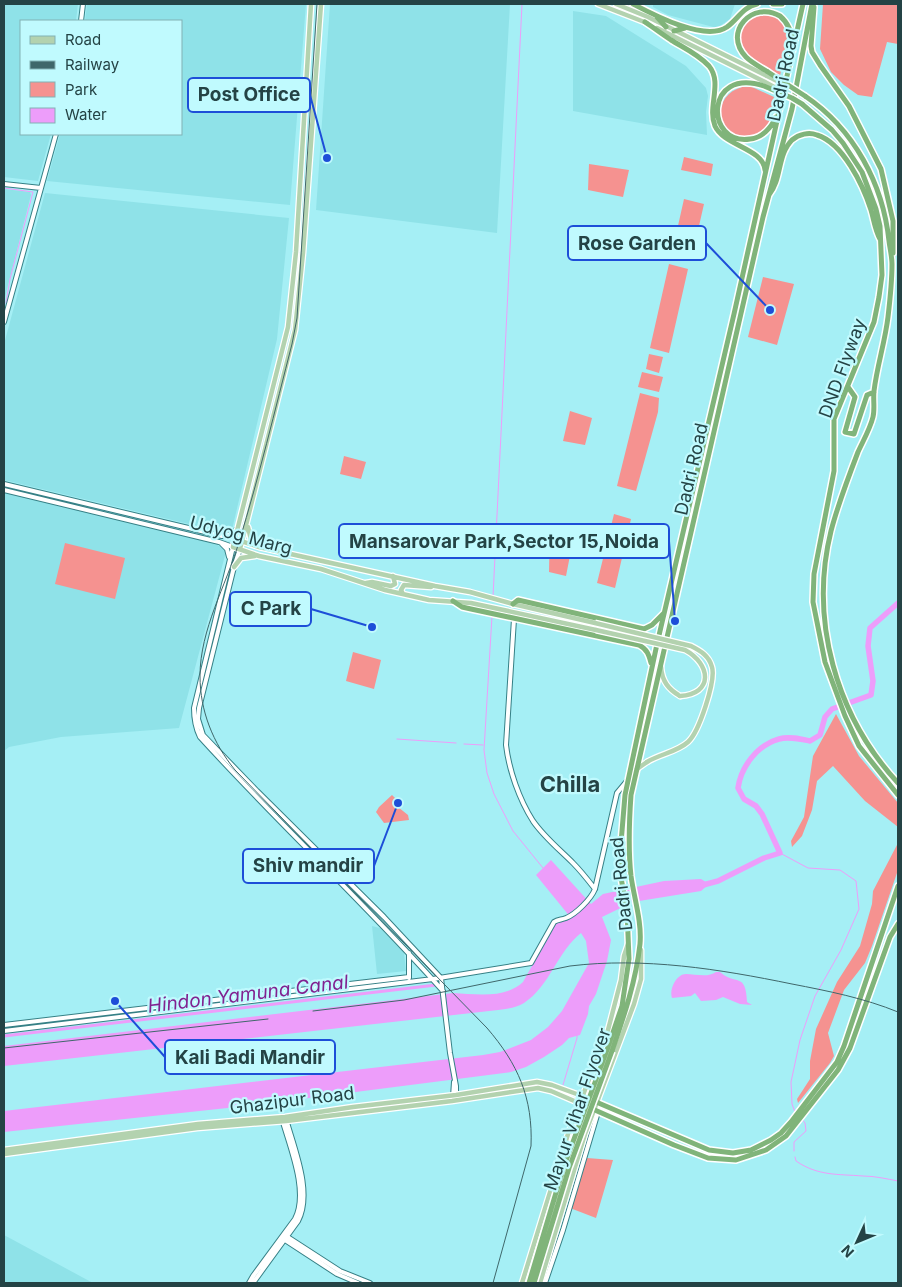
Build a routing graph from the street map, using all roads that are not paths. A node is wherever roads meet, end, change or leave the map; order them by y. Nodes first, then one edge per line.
1 (84, 4) edge
2 (311, 4) edge
3 (321, 4) edge
4 (598, 4) edge
5 (616, 4) edge
6 (633, 4) edge
7 (757, 4) edge
8 (773, 4) edge
9 (782, 4) edge
10 (803, 4) edge
11 (813, 4) edge
12 (655, 15) junction
13 (81, 20) edge
14 (645, 22) junction
15 (666, 27) junction
16 (687, 27) junction
17 (674, 31) junction
18 (792, 54) junction
19 (767, 74) junction
20 (765, 84) junction
21 (779, 110) junction
22 (297, 128) dead end
23 (304, 129) junction
24 (56, 135) edge
25 (773, 140) junction
26 (782, 141) junction
27 (766, 173) junction
28 (4, 184) edge
29 (41, 188) junction
30 (768, 196) junction
31 (881, 242) junction
32 (892, 263) junction
33 (4, 322) edge
34 (848, 387) junction
35 (874, 392) junction
36 (4, 484) edge
37 (4, 490) edge
38 (247, 523) junction
39 (238, 527) junction
40 (235, 539) junction
41 (219, 542) junction
42 (243, 542) junction
43 (233, 547) junction
44 (259, 547) junction
45 (240, 549) junction
46 (259, 556) junction
47 (230, 559) junction
48 (234, 567) junction
49 (393, 576) junction
50 (364, 583) junction
51 (435, 586) junction
52 (220, 593) junction
53 (403, 594) junction
54 (228, 595) junction
55 (453, 602) joint
56 (510, 603) junction
57 (471, 606) junction
58 (664, 613) junction
59 (514, 619) junction
60 (662, 623) junction
61 (644, 629) junction
62 (668, 632) junction
63 (639, 645) junction
64 (662, 661) junction
65 (652, 666) junction
66 (636, 769) junction
67 (630, 782) junction
68 (898, 783) edge
69 (617, 794) junction
70 (628, 795) junction
71 (898, 795) edge
72 (898, 886) edge
73 (595, 889) junction
74 (898, 924) edge
75 (628, 942) junction
76 (640, 943) junction
77 (409, 953) junction
78 (419, 954) junction
79 (414, 958) junction
80 (441, 978) junction
81 (409, 979) junction
82 (433, 979) junction
83 (443, 992) junction
84 (104, 1016) junction
85 (4, 1025) edge
86 (4, 1031) edge
87 (592, 1069) junction
88 (607, 1074) junction
89 (454, 1096) junction
90 (582, 1096) junction
91 (597, 1102) junction
92 (579, 1103) junction
93 (805, 1109) junction
94 (596, 1111) junction
95 (284, 1119) junction
96 (793, 1123) junction
97 (4, 1150) edge
98 (4, 1154) edge
99 (285, 1237) junction
100 (547, 1270) junction
101 (249, 1283) edge
102 (253, 1283) edge
103 (358, 1283) edge
104 (370, 1283) edge
105 (522, 1283) edge
106 (529, 1283) edge
107 (534, 1283) edge
108 (540, 1283) edge
109 (545, 1283) edge

1 - 13 street
2 - 23 main road
3 - 38 main road
4 - 14 main road
5 - 15 main road
6 - 12 highway
7 - 16 highway
8 - 9 highway
10 - 18 highway, Dadri Road
11 - 26 highway, Dadri Road
11 - 32 highway
12 - 15 highway
12 - 16 highway
14 - 20 main road
14 - 27 highway
15 - 17 main road
16 - 17 highway
17 - 19 main road
18 - 19 highway, DND Flyway
18 - 21 highway, Dadri Road
19 - 32 highway, DND Flyway, bridge
20 - 21 highway, DND Flyway
20 - 31 highway, DND Flyway, bridge
21 - 25 highway, Dadri Road
22 - 23 main road
23 - 39 main road
24 - 29 street
25 - 26 highway
25 - 27 highway, Dadri Road
26 - 30 highway, Dadri Road
27 - 58 highway, Dadri Road
28 - 29 street
29 - 33 street
30 - 31 highway
30 - 62 highway, Dadri Road
31 - 34 highway, DND Flyway
32 - 35 highway, DND Flyway
34 - 35 highway
34 - 71 highway, DND Flyway
35 - 68 highway, DND Flyway
36 - 39 street, Udyog Marg
37 - 41 street, Udyog Marg
38 - 42 main road
38 - 44 main road
39 - 40 main road
40 - 42 main road, Udyog Marg
40 - 43 main road
41 - 43 street, Udyog Marg
41 - 47 street
42 - 44 main road, Udyog Marg
42 - 45 main road
43 - 45 main road, Udyog Marg
43 - 47 street
44 - 49 main road, Udyog Marg
45 - 46 main road, Udyog Marg
45 - 48 street
46 - 48 main road
46 - 50 main road, Udyog Marg
47 - 52 street
48 - 54 street
49 - 50 main road
49 - 51 main road, Udyog Marg
50 - 53 main road, Udyog Marg
51 - 53 main road
51 - 56 main road, Udyog Marg
52 - 54 street
52 - 77 street
53 - 55 main road, Udyog Marg
54 - 78 street
55 - 57 highway
56 - 61 highway
56 - 66 main road, Udyog Marg, bridge
57 - 59 highway
57 - 64 main road, bridge
58 - 60 highway, Dadri Road
58 - 61 highway
59 - 63 highway
59 - 73 street
60 - 62 highway
60 - 65 highway, Dadri Road
61 - 63 highway
62 - 64 highway, Dadri Road
63 - 65 highway
64 - 66 highway, Dadri Road
65 - 67 highway, Dadri Road
66 - 67 highway, Dadri Road
67 - 69 street
67 - 70 highway, Dadri Road
69 - 70 street
69 - 73 street
70 - 75 highway, Dadri Road
70 - 76 highway, Dadri Road
72 - 93 highway
73 - 80 street
74 - 93 highway
75 - 87 main road
75 - 106 highway, Mayur Vihar Flyover, bridge
76 - 88 main road
76 - 107 highway, Mayur Vihar Flyover, bridge
77 - 79 street
77 - 81 street
78 - 79 street
78 - 80 street
79 - 82 street
80 - 82 street
80 - 83 street
81 - 82 street
81 - 84 street
82 - 83 street
83 - 89 street
84 - 85 street
84 - 86 street
87 - 88 main road
87 - 90 main road
88 - 91 main road
89 - 90 main road, Ghazipur Road
89 - 92 main road, Ghazipur Road
89 - 95 main road, Ghazipur Road
90 - 91 highway
90 - 92 main road
91 - 94 main road
91 - 96 highway
92 - 94 highway
92 - 105 main road
93 - 96 highway
94 - 96 highway
94 - 100 main road
95 - 97 main road, Ghazipur Road
95 - 98 main road, Ghazipur Road
95 - 99 street
99 - 101 street
99 - 102 street
99 - 103 street
99 - 104 street
100 - 108 main road
100 - 109 street

